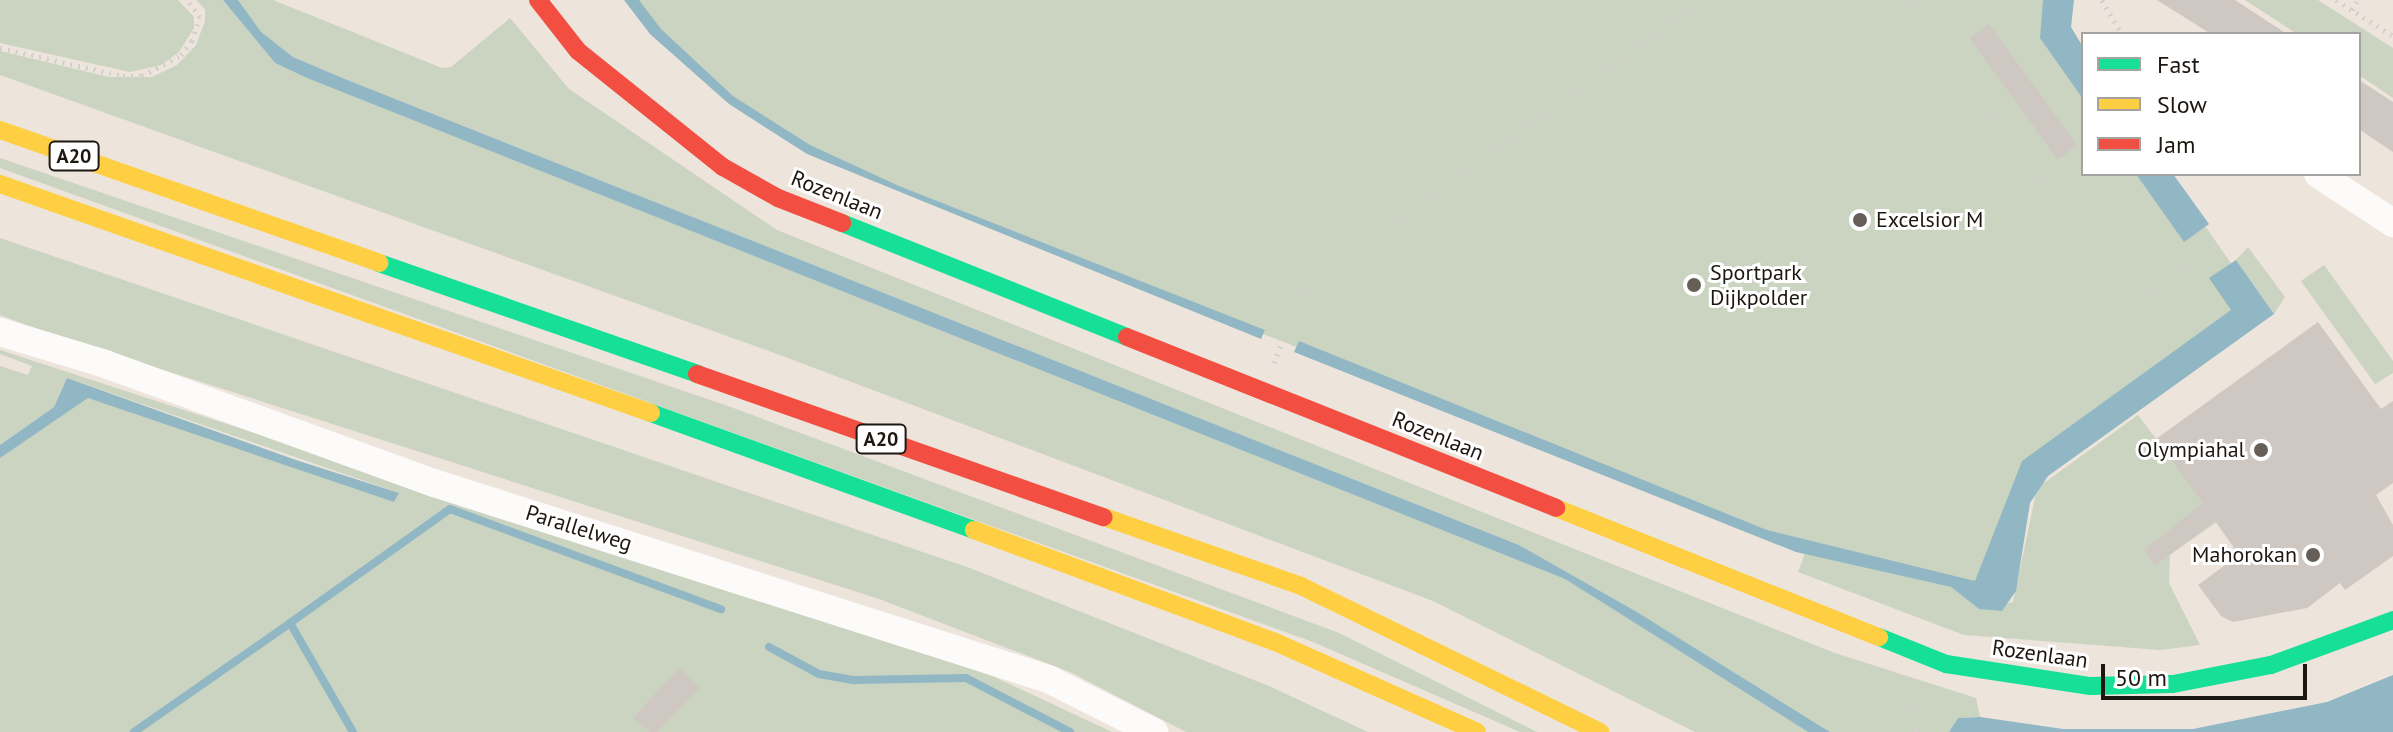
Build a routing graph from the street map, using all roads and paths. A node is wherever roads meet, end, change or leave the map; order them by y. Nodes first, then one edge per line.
1 (187, 0) edge
2 (538, 0) edge
3 (1701, 0) edge
4 (1910, 0) edge
5 (2102, 0) edge
6 (2336, 0) edge
7 (2358, 0) edge
8 (2352, 10) junction
9 (2121, 32) edge
10 (2393, 36) edge
11 (0, 48) edge
12 (0, 130) edge
13 (2321, 176) edge
14 (0, 184) edge
15 (2393, 223) edge
16 (2218, 242) dead end
17 (0, 332) edge
18 (1282, 342) dead end
19 (2393, 620) edge
20 (1909, 676) dead end
21 (1154, 732) edge
22 (1477, 732) edge
23 (1600, 732) edge
24 (1917, 732) edge

1 - 11 path
2 - 19 main road, Rozenlaan
3 - 18 path
4 - 16 path
5 - 9 path
6 - 8 path
7 - 8 path
8 - 10 path
12 - 23 main road, A20
13 - 15 street
14 - 22 main road, A20
17 - 21 street, Parallelweg
20 - 24 path

